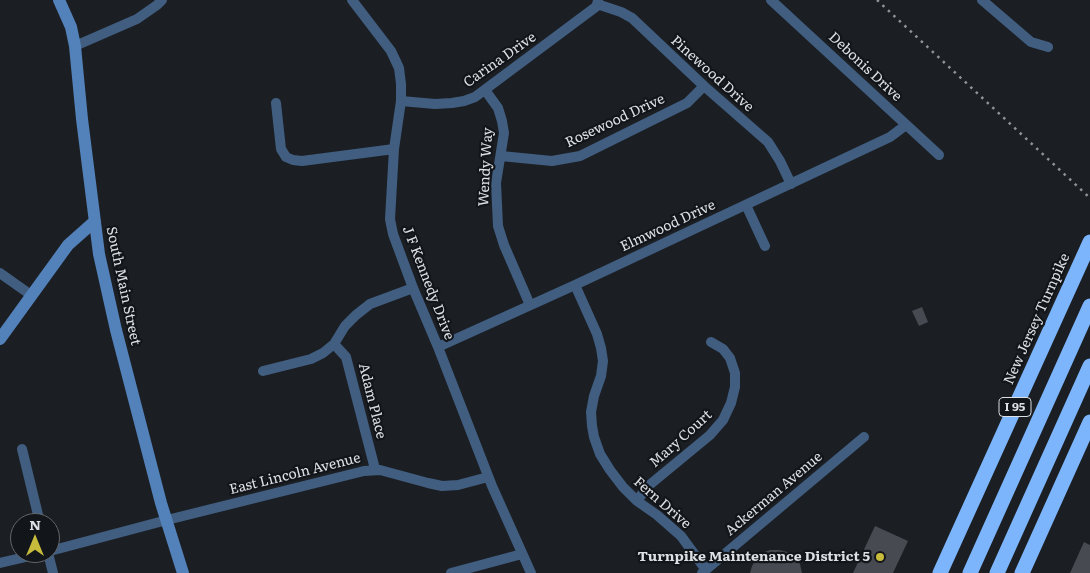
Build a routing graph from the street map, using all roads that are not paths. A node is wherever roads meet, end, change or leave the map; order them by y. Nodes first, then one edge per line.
1 (59, 0) edge
2 (162, 0) edge
3 (352, 0) edge
4 (772, 0) edge
5 (982, 0) edge
6 (598, 2) edge
7 (75, 46) junction
8 (1048, 47) dead end
9 (704, 86) junction
10 (485, 90) junction
11 (401, 101) junction
12 (276, 104) dead end
13 (906, 124) junction
14 (394, 148) junction
15 (939, 154) dead end
16 (501, 156) junction
17 (791, 184) junction
18 (746, 205) junction
19 (95, 221) junction
20 (1090, 242) edge
21 (765, 246) dead end
22 (0, 273) edge
23 (575, 285) junction
24 (413, 288) junction
25 (31, 296) junction
26 (530, 305) junction
27 (1090, 306) edge
28 (0, 339) edge
29 (711, 342) dead end
30 (334, 344) junction
31 (438, 347) junction
32 (1090, 366) edge
33 (263, 371) dead end
34 (1090, 422) edge
35 (864, 437) dead end
36 (22, 449) dead end
37 (375, 469) junction
38 (488, 477) junction
39 (637, 501) junction
40 (38, 513) edge
41 (167, 520) junction
42 (60, 549) edge
43 (522, 554) junction
44 (704, 571) edge
45 (183, 573) edge
46 (452, 573) edge
47 (531, 573) edge
48 (940, 573) edge
49 (970, 573) edge
50 (997, 573) edge
51 (1022, 573) edge

1 - 7 street, South Main Street
2 - 7 street
3 - 11 street, J F Kennedy Drive
4 - 13 street, Debonis Drive
5 - 8 street
6 - 9 street, Pinewood Drive
6 - 10 street, Carina Drive
7 - 19 street, South Main Street
9 - 16 street, Rosewood Drive
9 - 17 street, Pinewood Drive
10 - 11 street, Carina Drive
10 - 16 street, Wendy Way
11 - 14 street, J F Kennedy Drive
12 - 14 street
13 - 15 street, Debonis Drive
13 - 17 street, Elmwood Drive
14 - 24 street, J F Kennedy Drive
16 - 26 street, Wendy Way
17 - 18 street, Elmwood Drive
18 - 21 street
18 - 23 street, Elmwood Drive
19 - 25 street
19 - 41 street, South Main Street
20 - 48 highway, New Jersey Turnpike / I 95
22 - 25 street
23 - 26 street, Elmwood Drive
23 - 39 street, Fern Drive
24 - 30 street
24 - 31 street, J F Kennedy Drive
25 - 28 street
26 - 31 street, Elmwood Drive
27 - 49 highway, I 95
29 - 39 street, Mary Court
30 - 33 street
30 - 37 street, Adam Place
31 - 38 street, J F Kennedy Drive
32 - 50 highway
34 - 51 highway
35 - 44 street, Ackerman Avenue
36 - 40 street
37 - 38 street, East Lincoln Avenue
37 - 41 street, East Lincoln Avenue
38 - 43 street, J F Kennedy Drive
39 - 44 street, Fern Drive
41 - 42 street, East Lincoln Avenue
41 - 45 street, South Main Street
43 - 46 street
43 - 47 street, J F Kennedy Drive

